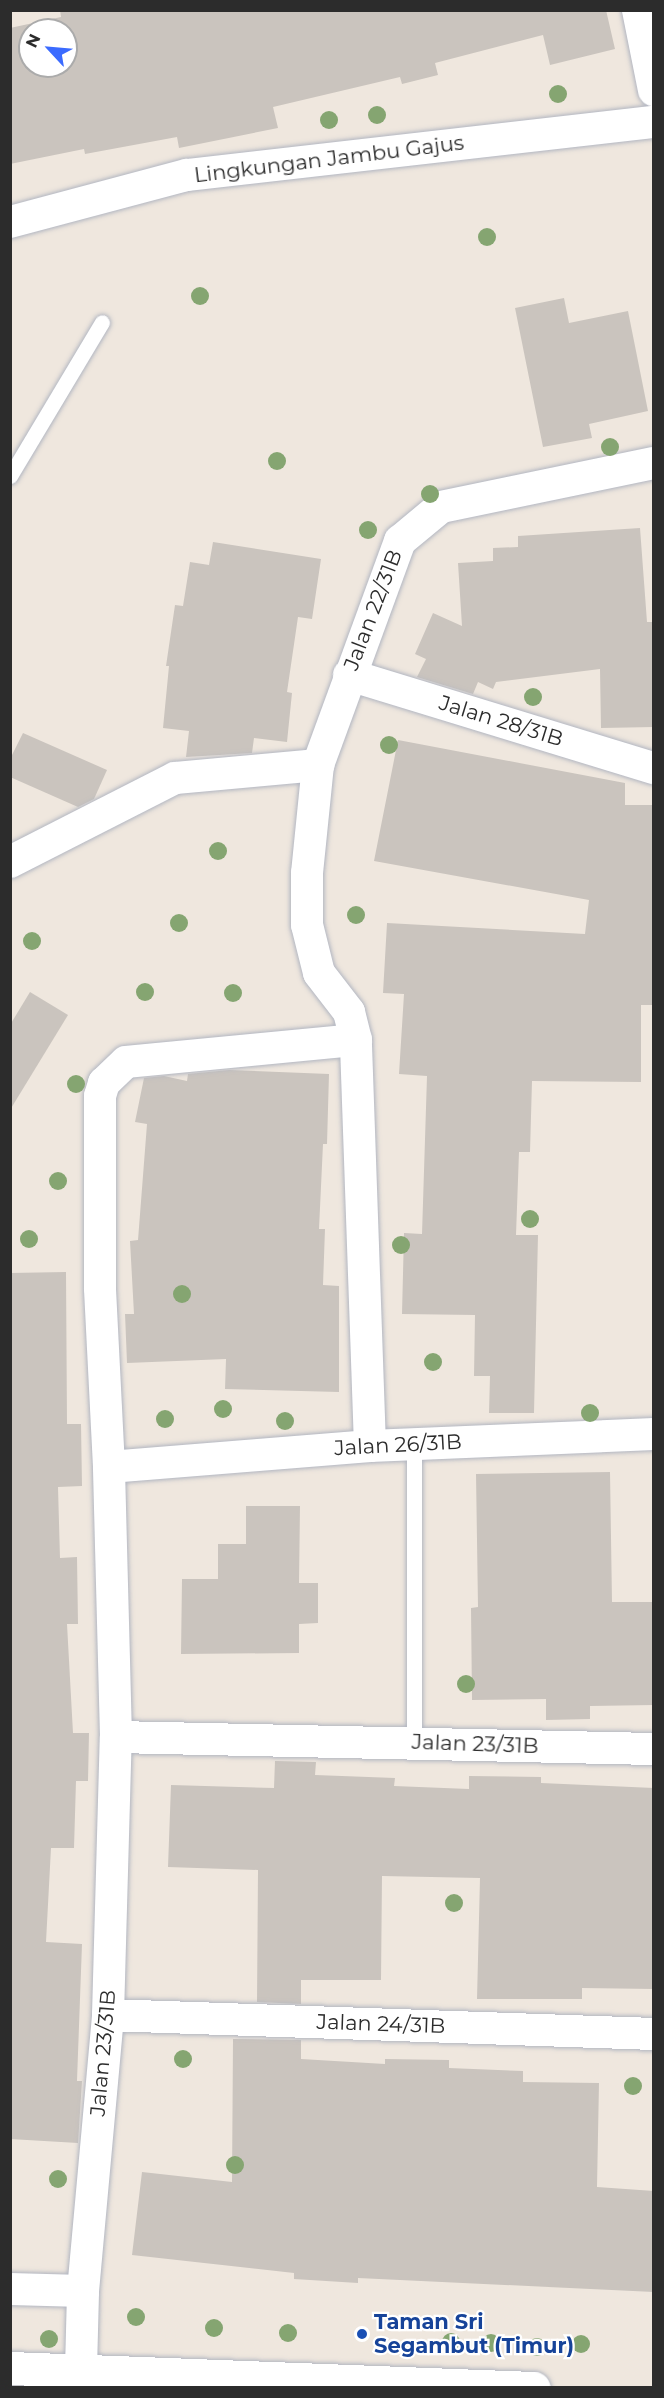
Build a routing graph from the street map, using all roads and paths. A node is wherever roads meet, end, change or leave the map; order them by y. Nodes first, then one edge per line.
1 (638, 10) edge
2 (654, 90) edge
3 (654, 122) edge
4 (10, 222) edge
5 (102, 322) dead end
6 (654, 463) edge
7 (10, 476) edge
8 (349, 675) junction
9 (318, 765) junction
10 (654, 768) edge
11 (10, 862) edge
12 (356, 1040) junction
13 (654, 1434) edge
14 (414, 1444) junction
15 (370, 1446) junction
16 (109, 1467) junction
17 (116, 1737) junction
18 (414, 1742) junction
19 (654, 1749) edge
20 (108, 2015) junction
21 (654, 2034) edge
22 (10, 2289) edge
23 (83, 2291) junction
24 (10, 2368) edge
25 (81, 2369) junction
26 (413, 2387) edge
27 (534, 2388) edge

1 - 2 street
3 - 4 street, Lingkungan Jambu Gajus
5 - 7 lane
6 - 8 street, Jalan 22/31B
8 - 9 street, Jalan 22/31B
8 - 10 street, Jalan 28/31B
9 - 11 street
9 - 12 street, Jalan 22/31B
12 - 15 street, Jalan 22/31B
12 - 16 street, Jalan 23/31B
13 - 14 street, Jalan 26/31B
14 - 15 street, Jalan 26/31B
14 - 18 lane
15 - 16 street, Jalan 26/31B
16 - 17 street, Jalan 23/31B
17 - 18 street, Jalan 23/31B
17 - 20 street, Jalan 23/31B
18 - 19 street, Jalan 23/31B
20 - 21 street, Jalan 24/31B
20 - 23 street, Jalan 23/31B
22 - 23 street
23 - 25 street, Jalan 23/31B
24 - 25 main road
25 - 26 main road
26 - 27 main road

